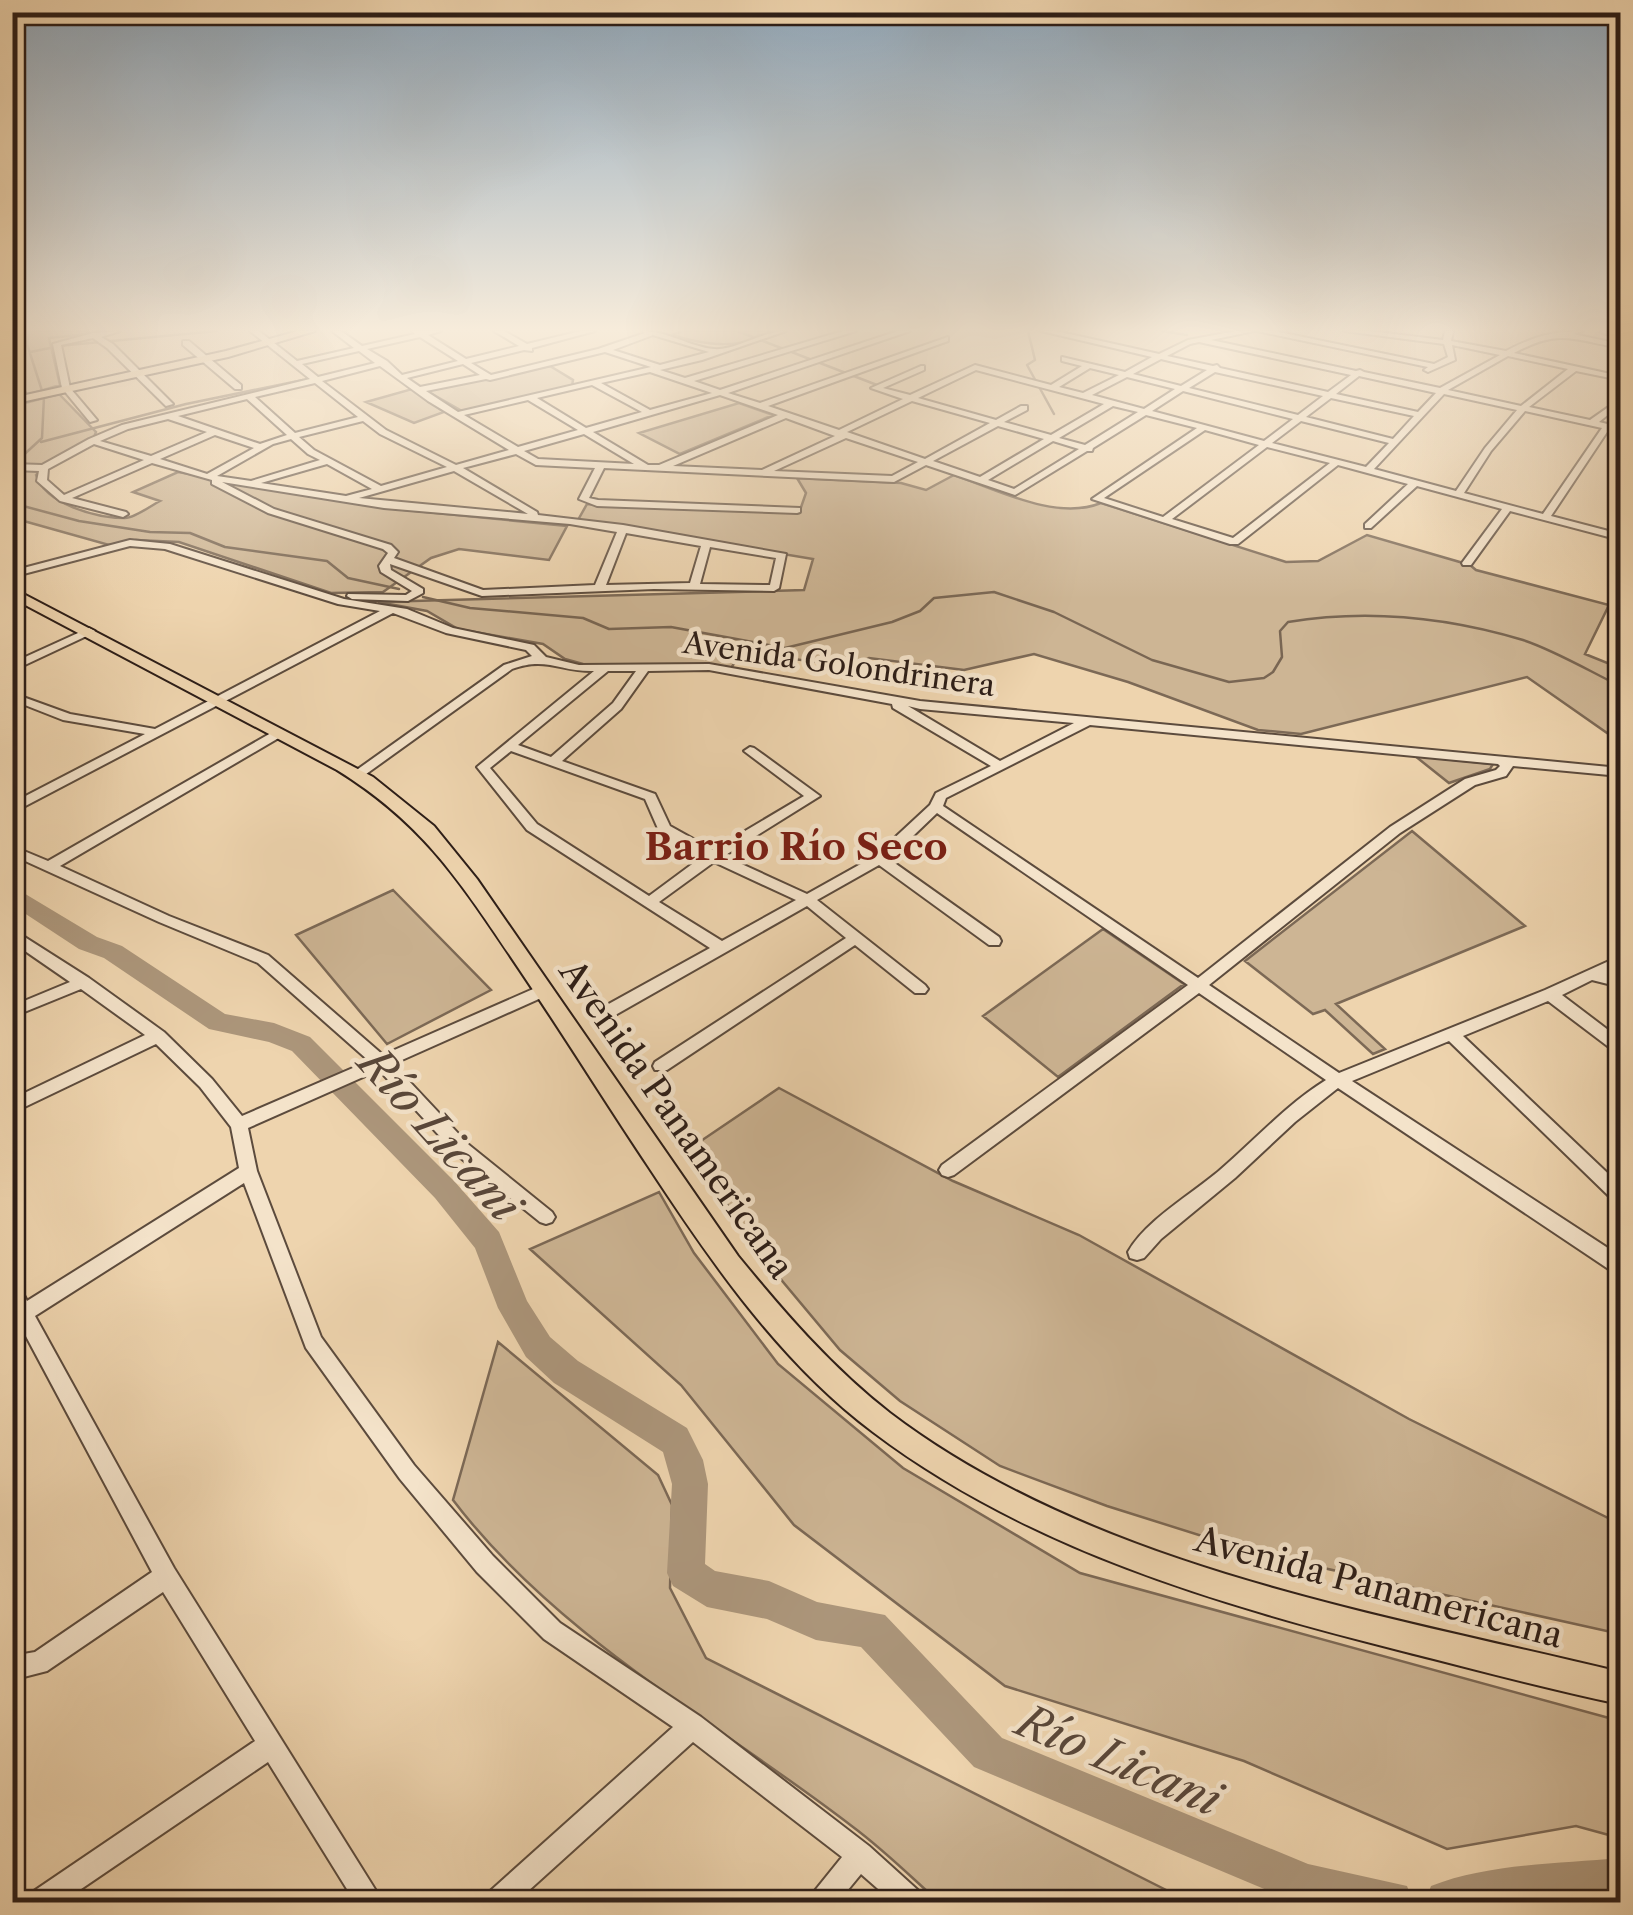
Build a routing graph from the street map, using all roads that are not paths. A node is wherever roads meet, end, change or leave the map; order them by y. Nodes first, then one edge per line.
1 (154, 420) edge
2 (181, 420) edge
3 (277, 420) edge
4 (353, 420) edge
5 (367, 420) edge
6 (470, 420) edge
7 (567, 420) edge
8 (621, 420) edge
9 (772, 420) edge
10 (796, 420) edge
11 (868, 420) edge
12 (991, 420) edge
13 (1000, 420) edge
14 (1084, 420) edge
15 (1131, 420) edge
16 (1180, 420) edge
17 (1296, 420) edge
18 (1314, 420) edge
19 (1415, 420) edge
20 (1513, 420) edge
21 (1581, 420) edge
22 (1595, 420) edge
23 (997, 422) junction
24 (1592, 423) junction
25 (1607, 426) junction
26 (1204, 427) junction
27 (1620, 429) edge
28 (216, 431) junction
29 (585, 431) junction
30 (294, 435) junction
31 (840, 435) junction
32 (1054, 439) junction
33 (92, 441) junction
34 (1395, 442) junction
35 (1266, 443) junction
36 (261, 446) junction
37 (1088, 449) junction
38 (518, 450) junction
39 (152, 460) junction
40 (328, 461) junction
41 (922, 462) junction
42 (1337, 462) junction
43 (602, 465) junction
44 (12, 468) edge
45 (44, 468) junction
46 (456, 468) junction
47 (653, 468) junction
48 (1368, 471) junction
49 (762, 472) junction
50 (208, 477) junction
51 (980, 481) junction
52 (248, 483) junction
53 (1415, 484) junction
54 (378, 488) junction
55 (1458, 495) junction
56 (62, 499) junction
57 (345, 499) junction
58 (1508, 508) junction
59 (797, 510) dead end
60 (122, 514) dead end
61 (538, 516) junction
62 (1545, 518) junction
63 (1164, 520) junction
64 (1368, 526) dead end
65 (623, 528) junction
66 (1620, 537) edge
67 (706, 542) junction
68 (389, 560) junction
69 (1467, 563) dead end
70 (12, 574) edge
71 (694, 586) junction
72 (600, 588) junction
73 (12, 592) edge
74 (329, 598) junction
75 (390, 610) junction
76 (89, 631) junction
77 (542, 659) junction
78 (646, 666) junction
79 (12, 668) edge
80 (605, 668) junction
81 (12, 696) edge
82 (214, 700) junction
83 (890, 701) junction
84 (1090, 720) junction
85 (153, 732) junction
86 (278, 733) junction
87 (510, 746) junction
88 (750, 751) dead end
89 (554, 762) junction
90 (1504, 763) junction
91 (1000, 766) junction
92 (1620, 772) edge
93 (357, 774) junction
94 (936, 807) junction
95 (12, 809) edge
96 (12, 850) edge
97 (712, 856) junction
98 (880, 860) junction
99 (50, 866) junction
100 (808, 900) junction
101 (650, 902) junction
102 (12, 934) edge
103 (857, 937) junction
104 (994, 941) dead end
105 (721, 948) junction
106 (1620, 960) edge
107 (1591, 975) junction
108 (84, 982) junction
109 (1620, 982) edge
110 (1200, 984) junction
111 (545, 990) junction
112 (920, 990) dead end
113 (1550, 994) junction
114 (611, 1010) dead end
115 (12, 1012) edge
116 (1452, 1034) junction
117 (158, 1036) junction
118 (1620, 1047) edge
119 (380, 1061) junction
120 (662, 1066) dead end
121 (1338, 1080) junction
122 (12, 1107) edge
123 (239, 1126) junction
124 (948, 1170) dead end
125 (248, 1171) junction
126 (1620, 1196) edge
127 (546, 1217) dead end
128 (1137, 1252) dead end
129 (1620, 1266) edge
130 (12, 1292) edge
131 (19, 1316) edge
132 (166, 1576) junction
133 (12, 1668) edge
134 (1620, 1688) edge
135 (692, 1726) junction
136 (271, 1745) junction
137 (860, 1855) junction
138 (40, 1902) edge
139 (370, 1902) edge
140 (497, 1902) edge
141 (822, 1902) edge
142 (912, 1902) edge

1 - 33 street
2 - 28 street
3 - 30 street
4 - 30 street
5 - 46 street
6 - 38 street
7 - 29 street
8 - 29 street
9 - 47 street
10 - 31 street
11 - 31 street
12 - 23 street
13 - 23 street
14 - 32 street
15 - 37 street
16 - 26 street
17 - 35 street
18 - 34 street
19 - 34 street
20 - 55 street
21 - 24 street
22 - 24 street
23 - 32 street
23 - 41 street
24 - 25 street
25 - 27 street
25 - 62 street
26 - 35 street
26 - 63 street
28 - 36 street
28 - 39 street
29 - 38 street
29 - 47 street
30 - 36 street
30 - 40 street
31 - 41 street
31 - 49 street
32 - 37 street
32 - 51 street
33 - 39 street
33 - 45 street
34 - 48 street
35 - 42 street
35 - 63 street
36 - 50 street
37 - 51 street
38 - 43 street
38 - 46 street
39 - 50 street
39 - 56 street
40 - 52 street
40 - 54 street
41 - 49 street
41 - 51 street
42 - 48 street
42 - 63 street
43 - 47 street
43 - 59 street
44 - 45 street
45 - 56 street
46 - 54 street
46 - 61 street
47 - 49 street
48 - 53 street
50 - 52 street
50 - 68 street
52 - 57 street
53 - 55 street
53 - 64 street
54 - 57 street
55 - 58 street
56 - 60 street
57 - 61 street
58 - 62 street
58 - 69 street
61 - 65 street
62 - 66 street
65 - 67 street
65 - 72 street
67 - 71 street
67 - 71 street
68 - 72 street
68 - 74 street
70 - 74 street, Avenida Golondrinera
71 - 72 street
73 - 76 main road, Avenida Panamericana
74 - 75 street, Avenida Golondrinera
75 - 77 street, Avenida Golondrinera
75 - 82 street
76 - 79 street
76 - 82 main road, Avenida Panamericana
77 - 80 street, Avenida Golondrinera
77 - 93 street
78 - 80 street, Avenida Golondrinera
78 - 83 street, Avenida Golondrinera
78 - 89 street
80 - 87 street
81 - 85 street
82 - 85 street
82 - 86 main road, Avenida Panamericana
83 - 84 street, Avenida Golondrinera
83 - 91 street
84 - 90 street, Avenida Golondrinera
84 - 91 street
85 - 95 street
86 - 93 main road, Avenida Panamericana
86 - 99 street
87 - 89 street
87 - 101 street
88 - 97 street
89 - 97 street
90 - 92 street, Avenida Golondrinera
90 - 110 street
91 - 94 street
93 - 111 main road, Avenida Panamericana
94 - 98 street
94 - 110 street
96 - 99 street
97 - 100 street
97 - 101 street
98 - 100 street
98 - 104 street
99 - 119 street
100 - 103 street
100 - 105 street
101 - 105 street
102 - 108 street
103 - 112 street
103 - 120 street
105 - 114 street
106 - 107 street
107 - 109 street
107 - 113 street
108 - 115 street
108 - 117 street
110 - 121 street
110 - 124 street
111 - 119 street
111 - 134 main road, Avenida Panamericana
113 - 116 street
113 - 118 street
116 - 121 street
116 - 126 street
117 - 122 street
117 - 123 street
119 - 123 street
119 - 127 street
121 - 128 street
121 - 129 street
123 - 125 street
125 - 131 street
125 - 135 street
130 - 131 street
131 - 132 street
132 - 133 street
132 - 136 street
135 - 137 street
135 - 140 street
136 - 138 street
136 - 139 street
137 - 141 street
137 - 142 street

